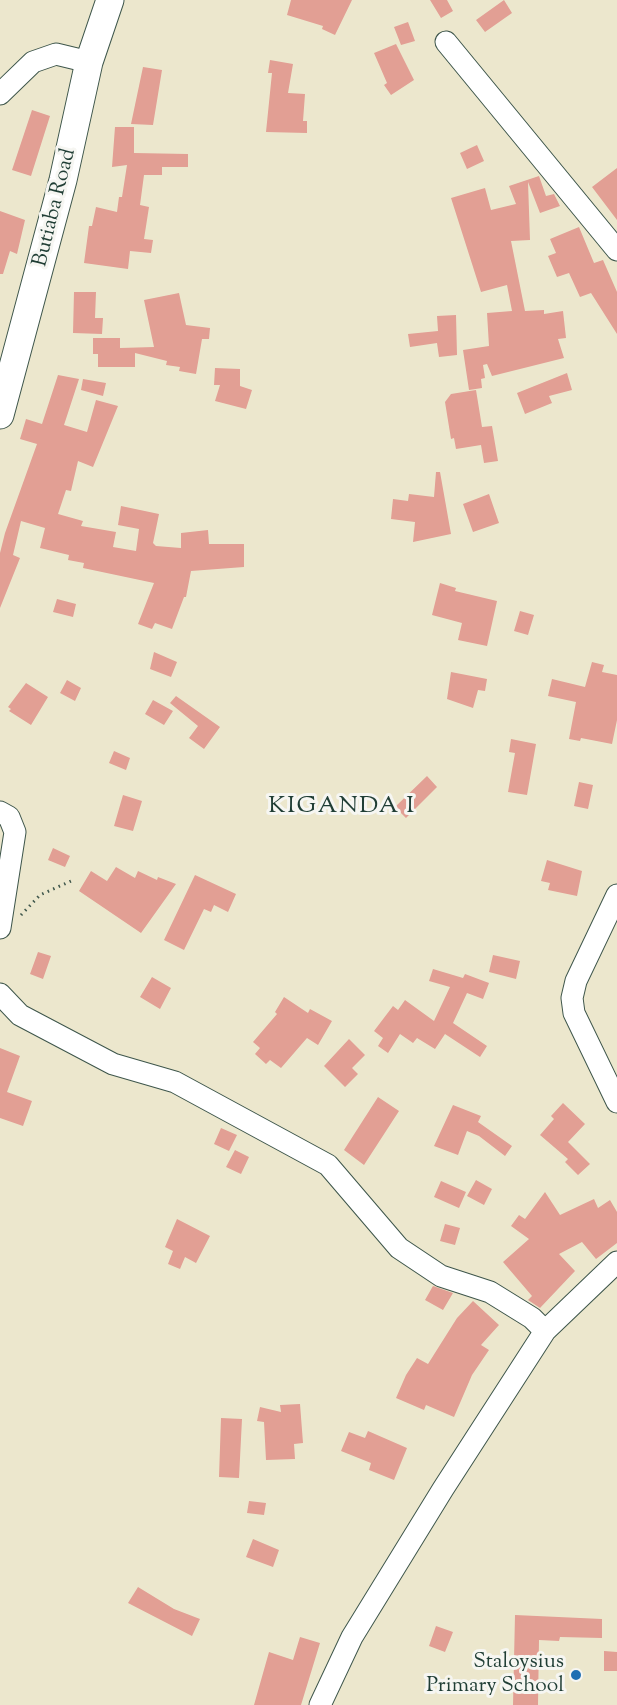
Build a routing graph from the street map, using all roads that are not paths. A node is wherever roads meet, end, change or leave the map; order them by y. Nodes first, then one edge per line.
1 (110, 0) edge
2 (446, 42) dead end
3 (89, 62) junction
4 (0, 94) edge
5 (617, 249) edge
6 (0, 415) edge
7 (0, 812) edge
8 (617, 895) edge
9 (8, 924) edge
10 (0, 994) edge
11 (617, 1102) edge
12 (617, 1262) edge
13 (545, 1330) junction
14 (321, 1705) edge

1 - 3 main road, Butiaba Road
2 - 5 street
3 - 4 street
3 - 6 main road, Butiaba Road
7 - 9 street
8 - 11 street
10 - 13 street
12 - 13 street
13 - 14 street

